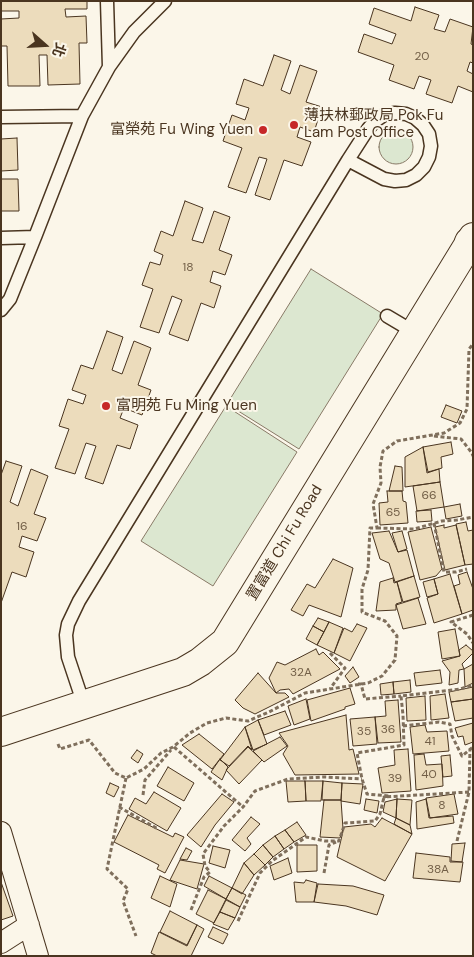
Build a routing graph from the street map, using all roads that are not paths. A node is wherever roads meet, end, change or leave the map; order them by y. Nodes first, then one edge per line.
1 (107, 1) edge
2 (165, 1) edge
3 (109, 67) junction
4 (1, 116) edge
5 (82, 116) junction
6 (348, 160) junction
7 (35, 237) junction
8 (1, 238) edge
9 (472, 240) edge
10 (1, 310) edge
11 (386, 316) dead end
12 (414, 332) junction
13 (84, 705) junction
14 (1, 732) edge
15 (1, 832) edge
16 (29, 926) junction
17 (1, 943) edge
18 (38, 956) edge

1 - 3 lane
2 - 3 lane
3 - 5 lane
4 - 5 lane
5 - 7 lane
6 - 6 lane
6 - 13 lane
7 - 8 lane
7 - 10 lane
9 - 12 street, 置富道 Chi Fu Road
11 - 12 lane
12 - 13 street, 置富道 Chi Fu Road
13 - 14 street, 置富道 Chi Fu Road
15 - 16 street
16 - 17 street
16 - 18 street

